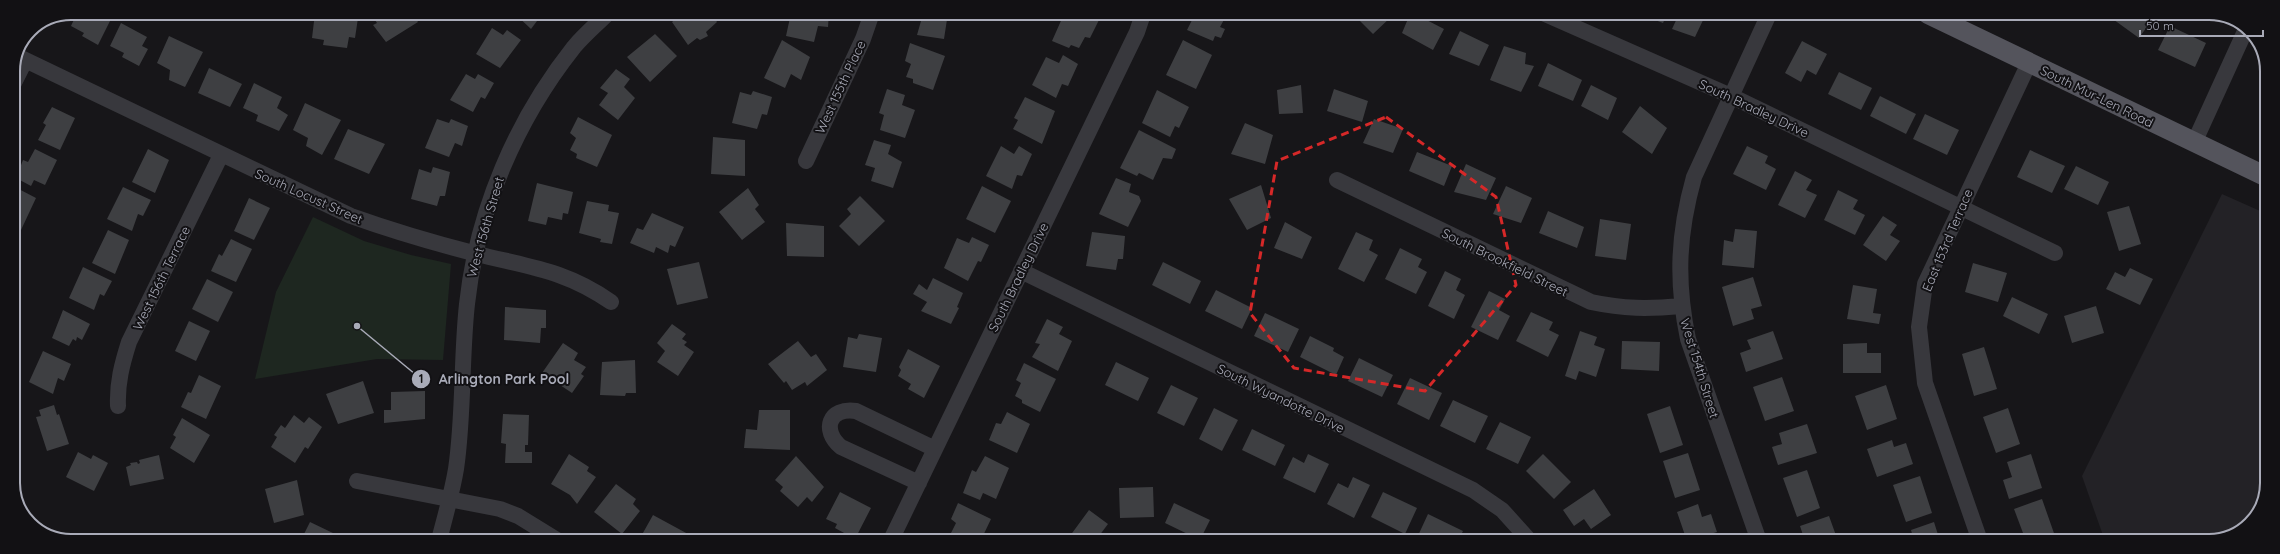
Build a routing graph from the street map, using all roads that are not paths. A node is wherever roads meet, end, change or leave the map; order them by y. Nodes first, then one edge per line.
1 (601, 20) edge
2 (870, 20) edge
3 (1141, 20) edge
4 (1559, 20) edge
5 (1766, 20) edge
6 (1940, 20) edge
7 (2243, 34) edge
8 (22, 59) edge
9 (2029, 63) junction
10 (1731, 96) junction
11 (2194, 143) junction
12 (221, 155) junction
13 (806, 161) dead end
14 (2260, 174) edge
15 (1337, 180) dead end
16 (1960, 207) junction
17 (475, 253) junction
18 (2054, 253) dead end
19 (1021, 271) junction
20 (611, 302) dead end
21 (1682, 306) junction
22 (118, 406) dead end
23 (935, 449) junction
24 (357, 481) dead end
25 (919, 483) junction
26 (449, 499) junction
27 (440, 534) edge
28 (547, 534) edge
29 (894, 534) edge
30 (1524, 534) edge
31 (1757, 534) edge
32 (1978, 534) edge

1 - 17 street, West 156th Street
2 - 13 street, West 155th Place
3 - 19 street, South Bradley Drive
4 - 10 street, South Bradley Drive
5 - 10 street, West 154th Street
6 - 9 main road, South Mur-Len Road
7 - 11 street
8 - 12 street, South Locust Street
9 - 11 main road, South Mur-Len Road
9 - 16 street, East 153rd Terrace
10 - 16 street, South Bradley Drive
10 - 21 street, West 154th Street
11 - 14 main road, South Mur-Len Road
12 - 17 street, South Locust Street
12 - 22 street, West 156th Terrace
15 - 21 street, South Brookfield Street
16 - 18 street, South Bradley Drive
16 - 32 street, East 153rd Terrace
17 - 20 street, South Locust Street
17 - 26 street, West 156th Street
19 - 23 street, South Bradley Drive
19 - 30 street, South Wyandotte Drive
21 - 31 street, West 154th Street
23 - 25 street, South Bradley Drive
23 - 25 street
24 - 26 street
25 - 29 street, South Bradley Drive
26 - 27 street, West 156th Street
26 - 28 street

